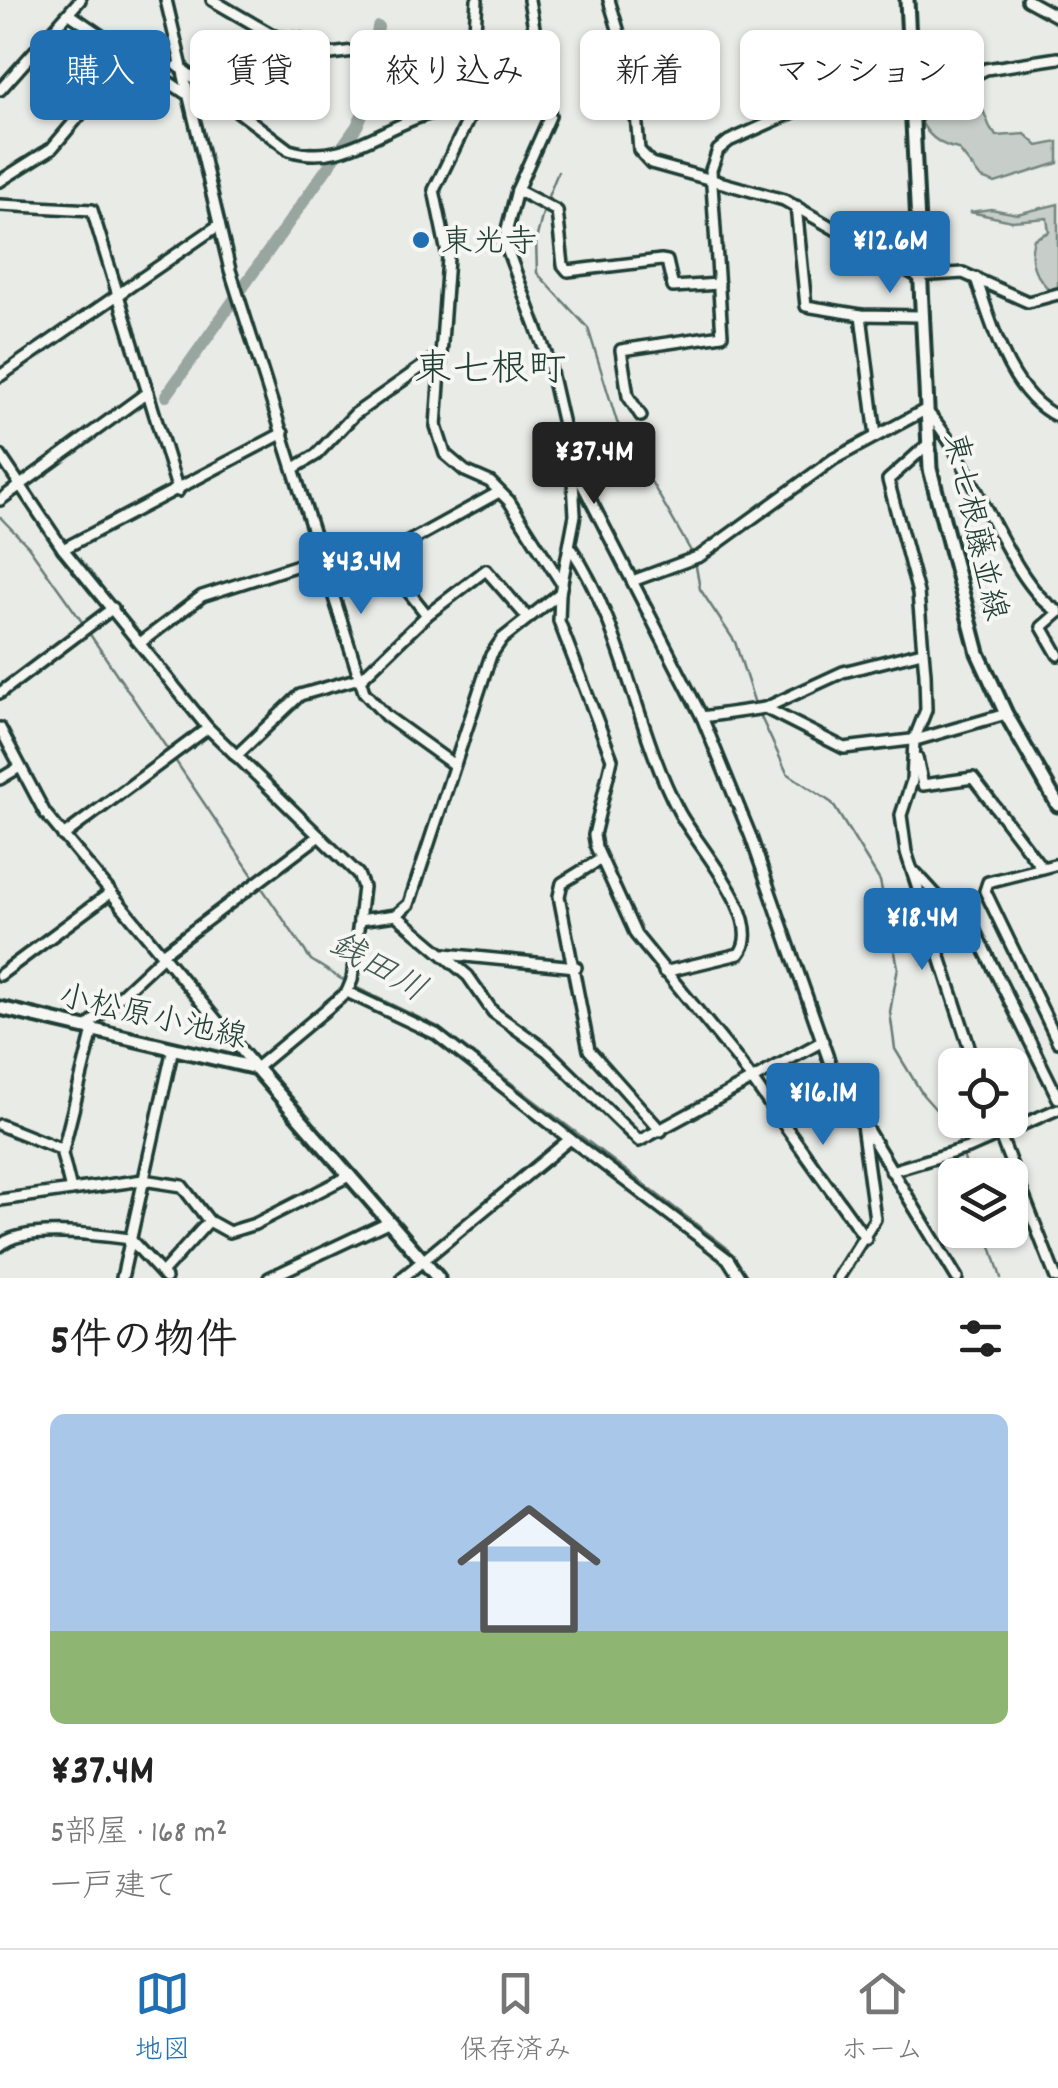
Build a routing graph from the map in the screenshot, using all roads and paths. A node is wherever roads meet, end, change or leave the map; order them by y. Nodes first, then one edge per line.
1 (80, 0) edge
2 (166, 0) edge
3 (212, 0) edge
4 (477, 0) edge
5 (529, 0) edge
6 (609, 0) edge
7 (907, 0) edge
8 (1027, 0) edge
9 (71, 14) junction
10 (1058, 17) edge
11 (94, 30) edge
12 (475, 30) edge
13 (907, 30) edge
14 (350, 53) edge
15 (1058, 58) edge
16 (178, 66) junction
17 (984, 70) edge
18 (170, 82) edge
19 (0, 90) edge
20 (185, 93) junction
21 (76, 120) edge
22 (408, 120) edge
23 (467, 120) edge
24 (771, 120) edge
25 (910, 120) edge
26 (712, 178) junction
27 (0, 183) edge
28 (517, 190) junction
29 (4, 205) edge
30 (796, 206) junction
31 (219, 226) junction
32 (917, 276) junction
33 (976, 278) junction
34 (719, 284) junction
35 (118, 293) junction
36 (1058, 294) edge
37 (860, 315) junction
38 (919, 316) junction
39 (440, 354) junction
40 (0, 376) edge
41 (148, 392) junction
42 (925, 410) junction
43 (640, 416) dead end
44 (1058, 416) edge
45 (284, 433) junction
46 (876, 436) junction
47 (926, 446) junction
48 (0, 456) edge
49 (572, 464) junction
50 (296, 467) junction
51 (18, 487) junction
52 (178, 491) junction
53 (500, 492) junction
54 (0, 500) edge
55 (571, 548) junction
56 (64, 549) junction
57 (323, 557) junction
58 (381, 557) junction
59 (327, 571) junction
60 (635, 580) junction
61 (561, 588) junction
62 (113, 608) junction
63 (1058, 612) edge
64 (428, 614) junction
65 (528, 618) junction
66 (140, 642) junction
67 (922, 652) junction
68 (1058, 655) edge
69 (360, 678) junction
70 (0, 693) edge
71 (765, 708) junction
72 (1006, 714) junction
73 (702, 716) junction
74 (0, 728) edge
75 (208, 728) junction
76 (914, 740) junction
77 (236, 756) junction
78 (454, 765) junction
79 (20, 767) junction
80 (1058, 776) edge
81 (0, 780) edge
82 (1045, 784) junction
83 (1058, 805) edge
84 (63, 836) junction
85 (319, 836) junction
86 (601, 859) junction
87 (1058, 864) edge
88 (911, 866) junction
89 (1042, 868) junction
90 (110, 893) junction
91 (396, 915) junction
92 (359, 920) junction
93 (442, 954) junction
94 (163, 955) junction
95 (576, 968) junction
96 (664, 972) junction
97 (0, 974) edge
98 (347, 992) junction
99 (0, 1008) edge
100 (90, 1029) junction
101 (822, 1042) junction
102 (1058, 1042) edge
103 (173, 1048) junction
104 (970, 1048) edge
105 (256, 1068) junction
106 (750, 1080) junction
107 (1058, 1098) edge
108 (1058, 1110) edge
109 (862, 1122) junction
110 (1028, 1122) edge
111 (0, 1125) edge
112 (661, 1131) junction
113 (990, 1138) edge
114 (1001, 1138) edge
115 (570, 1139) junction
116 (63, 1150) junction
117 (891, 1171) junction
118 (349, 1176) junction
119 (143, 1180) junction
120 (71, 1190) junction
121 (0, 1200) edge
122 (209, 1221) junction
123 (388, 1222) junction
124 (130, 1239) junction
125 (866, 1240) junction
126 (0, 1246) edge
127 (424, 1262) junction
128 (164, 1276) edge
129 (122, 1278) edge
130 (269, 1278) edge
131 (402, 1278) edge
132 (438, 1278) edge
133 (740, 1278) edge
134 (838, 1278) edge
135 (956, 1278) edge
136 (1056, 1278) edge

1 - 9 street
2 - 16 street
3 - 14 street
4 - 12 street
5 - 28 street
6 - 26 street
7 - 13 main road, 東七根藤並線
8 - 10 street
9 - 11 street
9 - 19 street
15 - 17 street
16 - 20 street
16 - 22 street
18 - 20 street
20 - 31 street
21 - 27 street
23 - 39 street
24 - 26 street
25 - 32 main road, 東七根藤並線
26 - 30 street
26 - 34 street
27 - 29 street
28 - 34 street
28 - 49 street
29 - 35 street
30 - 32 street
30 - 37 street
31 - 35 street
31 - 45 street
32 - 33 street
32 - 38 main road, 東七根藤並線
33 - 36 street
33 - 44 street
34 - 43 street
35 - 40 street
35 - 41 street
37 - 38 street
37 - 46 street
38 - 42 main road, 東七根藤並線
39 - 50 street
39 - 53 street
41 - 51 street
41 - 52 street
42 - 46 street
42 - 47 main road, 東七根藤並線
42 - 63 street
45 - 50 street
45 - 52 street
46 - 60 street
47 - 67 street
47 - 72 main road, 東七根藤並線
48 - 51 street
49 - 55 street
49 - 60 street
50 - 57 street
51 - 54 street
51 - 56 street
52 - 56 street
53 - 58 street
53 - 61 street
55 - 61 street
55 - 96 street
56 - 62 street
57 - 59 street
57 - 66 street
58 - 59 street
58 - 64 street
59 - 69 street
60 - 73 street
61 - 65 street
61 - 86 street
62 - 66 street
62 - 70 street
63 - 68 street
64 - 65 street
64 - 69 street
65 - 78 street
66 - 75 street
67 - 71 street
67 - 76 street
69 - 77 street
69 - 78 street
71 - 73 street
71 - 76 street
72 - 76 street
72 - 82 main road, 東七根藤並線
73 - 101 street
74 - 79 street
75 - 77 street
75 - 84 street
76 - 88 street
76 - 89 street
77 - 85 street
78 - 91 street
79 - 81 street
79 - 84 street
80 - 82 street
82 - 83 main road, 東七根藤並線
84 - 90 street
85 - 92 street
85 - 94 street
86 - 95 street
86 - 96 street
87 - 89 street
88 - 104 street
88 - 107 street
89 - 102 street
90 - 94 street
90 - 97 street
91 - 92 street
91 - 93 street
92 - 98 street
93 - 95 street
93 - 112 street
94 - 100 street
94 - 105 street
95 - 112 street
96 - 106 street
98 - 105 street
98 - 115 street
99 - 100 main road, 小松原小池線
100 - 103 main road, 小松原小池線
100 - 116 street
101 - 106 street
101 - 109 street
103 - 105 main road, 小松原小池線
103 - 119 street
105 - 118 main road, 小松原小池線
106 - 112 street
106 - 125 street
108 - 110 street
109 - 117 street
109 - 125 street
111 - 116 street
113 - 117 street
114 - 136 street
115 - 127 street
115 - 133 street
116 - 120 street
117 - 135 street
118 - 122 street
118 - 123 main road, 小松原小池線
119 - 120 street
119 - 122 street
119 - 124 street
120 - 121 street
122 - 128 street
123 - 127 main road, 小松原小池線
123 - 130 street
124 - 126 street
124 - 128 street
124 - 129 street
125 - 134 street
127 - 131 street
127 - 132 main road, 小松原小池線

